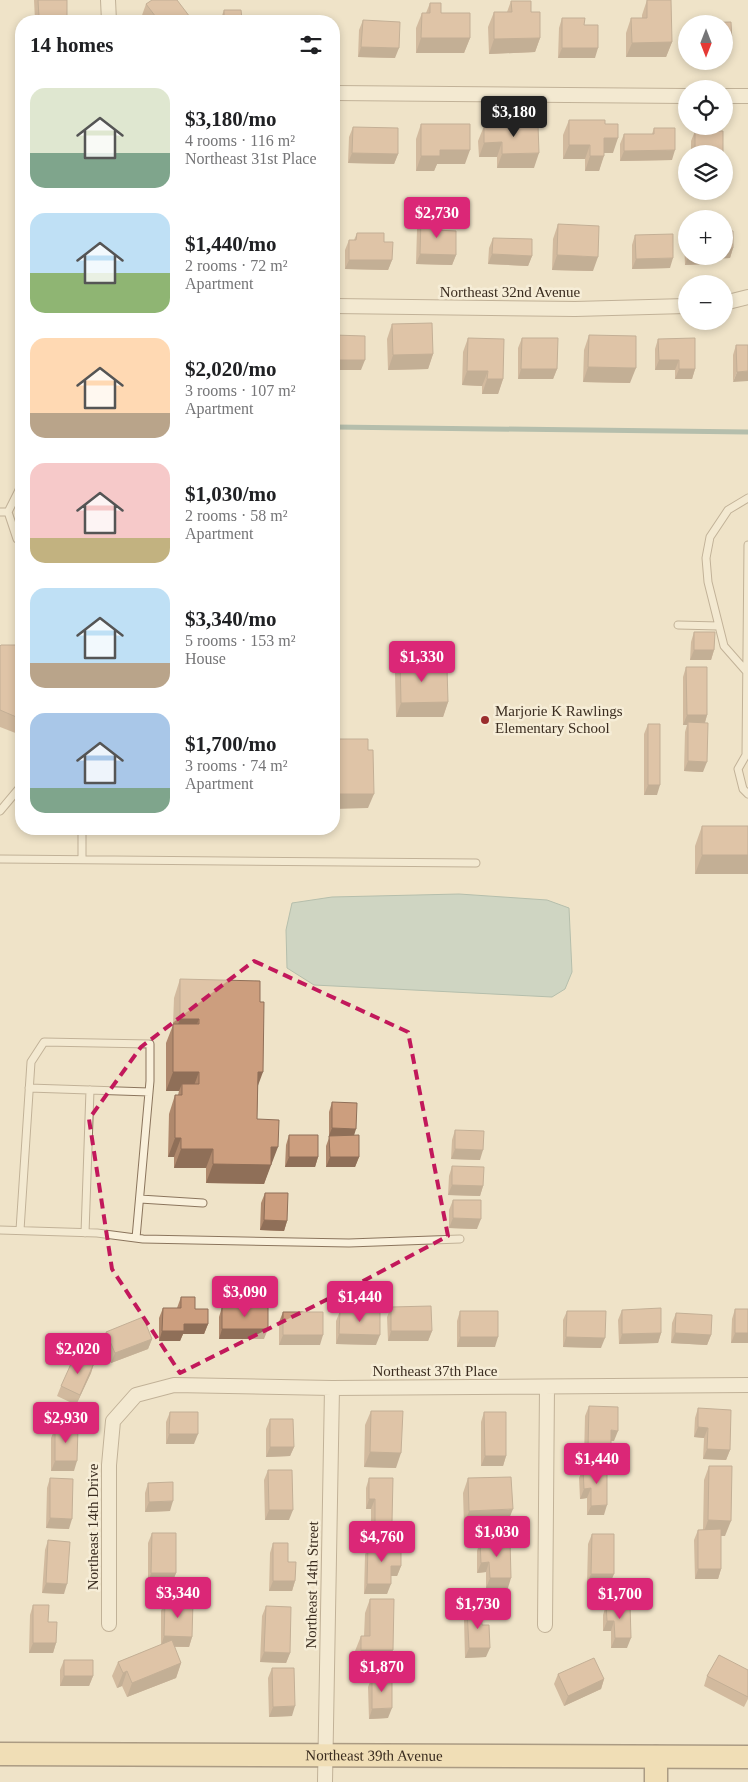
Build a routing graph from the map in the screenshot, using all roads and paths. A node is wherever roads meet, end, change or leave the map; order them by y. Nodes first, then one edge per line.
1 (108, 0) edge
2 (109, 15) edge
3 (340, 93) edge
4 (678, 96) edge
5 (733, 96) edge
6 (748, 96) edge
7 (748, 297) edge
8 (733, 301) edge
9 (340, 306) edge
10 (678, 306) edge
11 (15, 495) edge
12 (748, 498) edge
13 (4, 512) edge
14 (15, 535) edge
15 (748, 545) edge
16 (678, 625) dead end
17 (719, 626) junction
18 (747, 651) edge
19 (746, 671) junction
20 (747, 693) edge
21 (747, 757) edge
22 (15, 793) edge
23 (748, 794) edge
24 (0, 811) edge
25 (82, 835) edge
26 (82, 858) junction
27 (0, 859) edge
28 (476, 863) dead end
29 (29, 1088) junction
30 (90, 1090) junction
31 (149, 1092) junction
32 (140, 1199) junction
33 (203, 1203) dead end
34 (0, 1230) edge
35 (20, 1230) junction
36 (85, 1233) junction
37 (136, 1238) junction
38 (460, 1239) dead end
39 (748, 1385) edge
40 (547, 1387) junction
41 (332, 1388) junction
42 (127, 1405) joint
43 (109, 1624) dead end
44 (545, 1625) dead end
45 (0, 1754) edge
46 (325, 1756) junction
47 (656, 1757) junction
48 (748, 1757) edge
49 (325, 1782) edge
50 (656, 1782) edge

1 - 2 street
3 - 4 street
5 - 6 street
7 - 8 street
9 - 10 street, Northeast 32nd Avenue
11 - 13 lane
12 - 17 lane
13 - 14 lane
15 - 18 lane
16 - 17 lane
17 - 19 lane
18 - 19 lane
19 - 20 lane
20 - 21 lane
21 - 23 lane
22 - 24 lane
25 - 26 lane
26 - 27 lane
26 - 28 lane
29 - 30 lane
29 - 31 lane
29 - 35 lane
30 - 31 lane
30 - 36 lane
31 - 32 lane
32 - 33 lane
32 - 37 lane
34 - 35 lane
35 - 36 lane
36 - 37 lane
37 - 38 lane
39 - 40 street, Northeast 37th Place
40 - 41 street, Northeast 37th Place
40 - 44 street
41 - 42 street, Northeast 37th Place
41 - 46 street, Northeast 14th Street
42 - 43 street, Northeast 14th Drive
45 - 46 main road, Northeast 39th Avenue
46 - 47 main road, Northeast 39th Avenue
46 - 49 street, Northeast 14th Street
47 - 48 main road, Northeast 39th Avenue
47 - 50 main road

